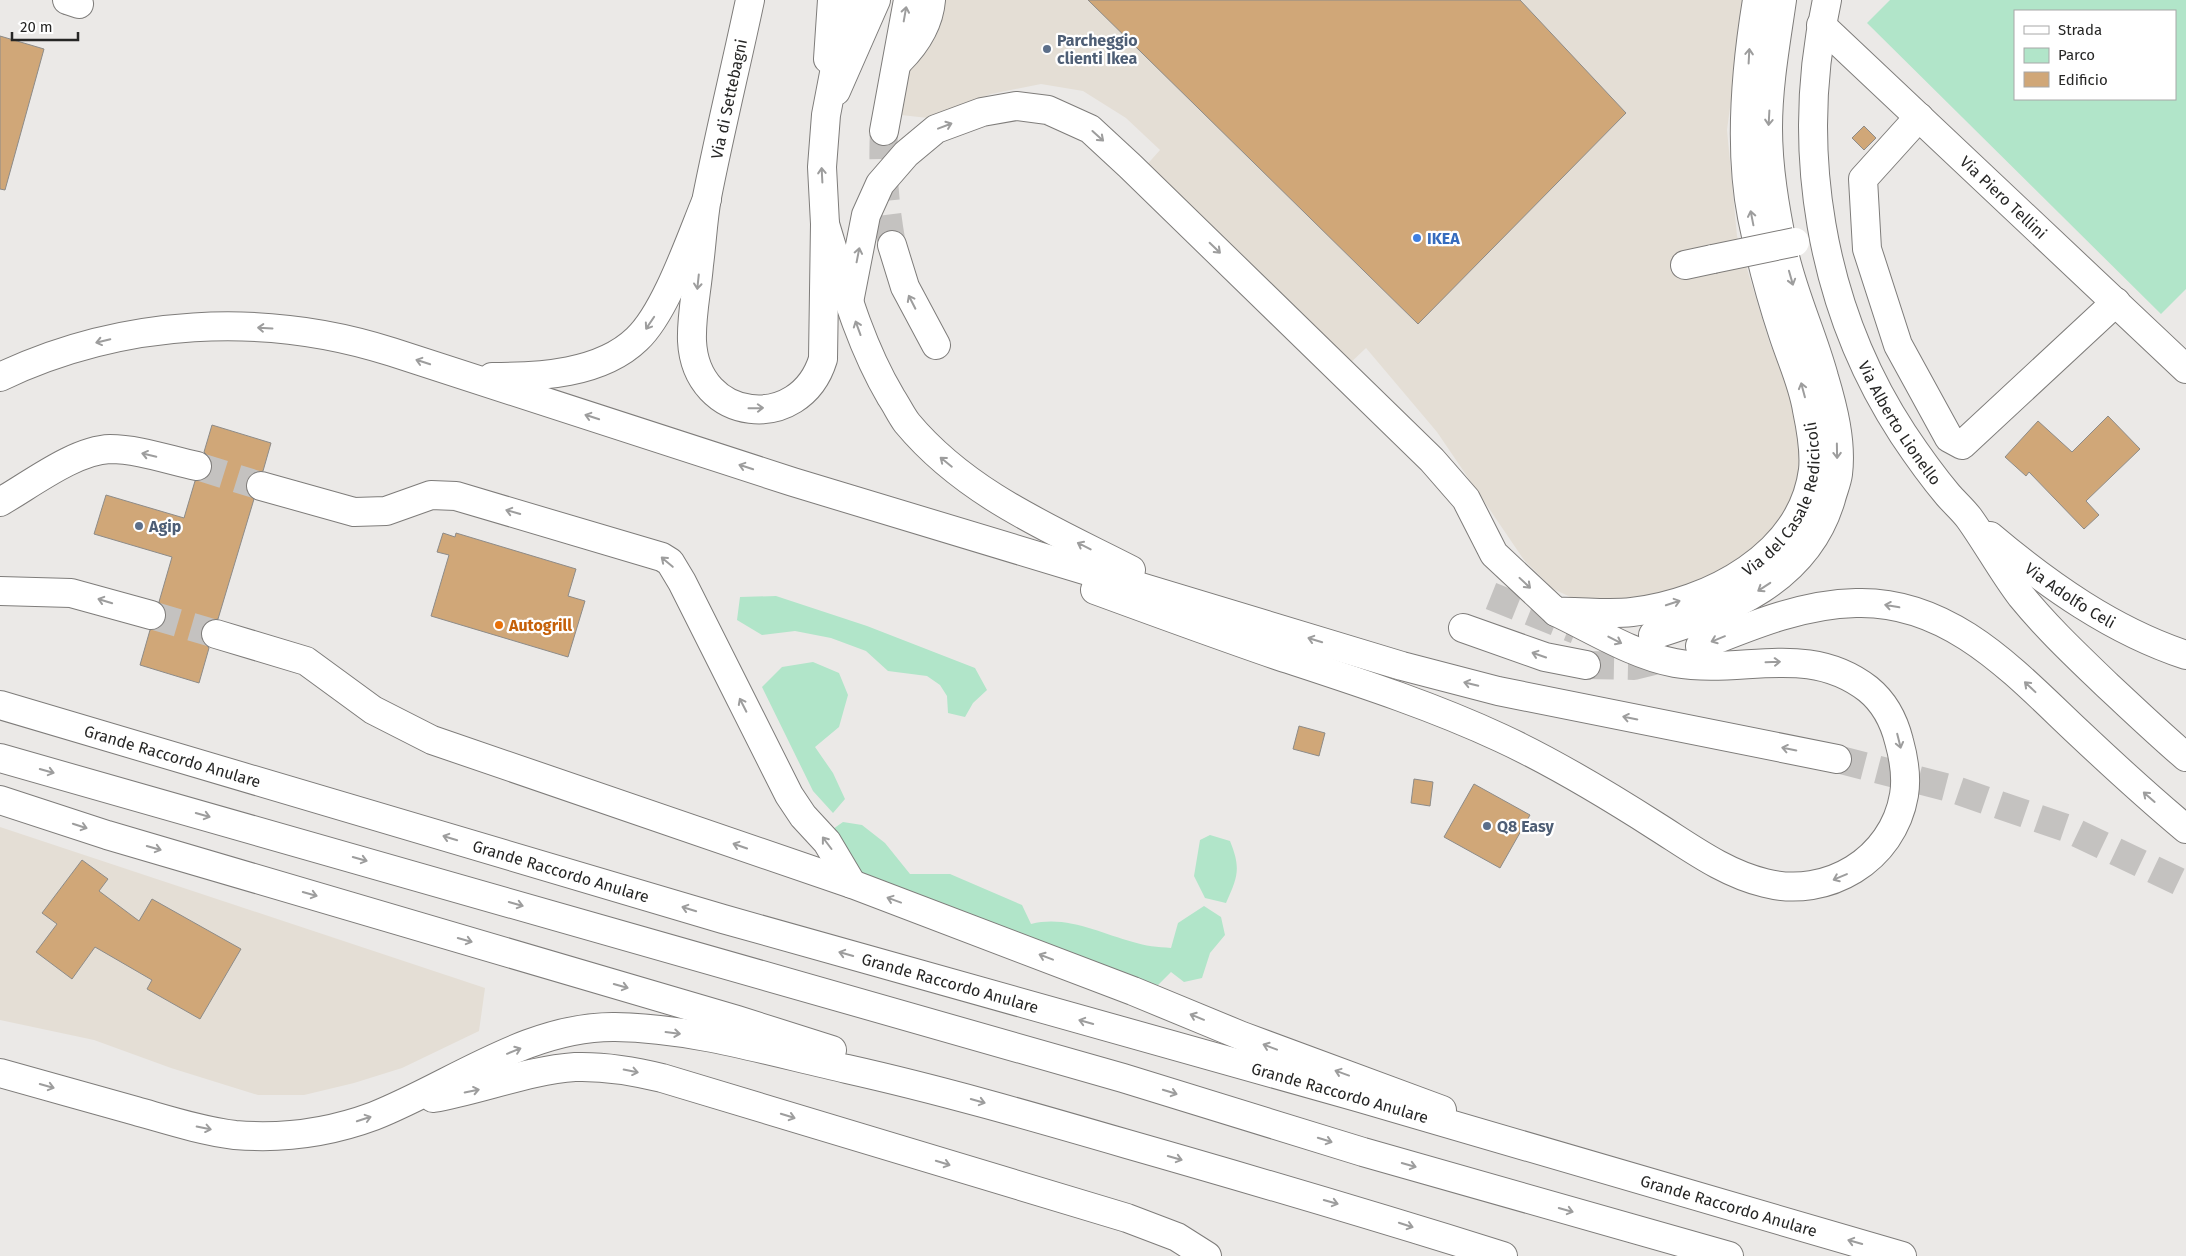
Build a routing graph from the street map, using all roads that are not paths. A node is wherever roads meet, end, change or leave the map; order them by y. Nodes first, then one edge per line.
1 (750, 0) edge
2 (832, 0) edge
3 (848, 0) edge
4 (876, 0) edge
5 (908, 0) edge
6 (931, 0) edge
7 (1757, 0) edge
8 (1782, 0) edge
9 (1824, 13) edge
10 (896, 65) junction
11 (826, 115) junction
12 (1919, 117) junction
13 (884, 131) tunnel mouth
14 (707, 199) junction
15 (825, 224) junction
16 (1823, 236) junction
17 (892, 245) tunnel mouth
18 (1686, 265) dead end
19 (849, 302) junction
20 (2116, 302) junction
21 (936, 345) dead end
22 (2183, 359) edge
23 (0, 377) edge
24 (469, 377) junction
25 (197, 466) tunnel mouth
26 (793, 482) junction
27 (261, 486) tunnel mouth
28 (0, 502) edge
29 (1968, 517) junction
30 (0, 591) edge
31 (1190, 601) junction
32 (1556, 612) junction
33 (151, 615) tunnel mouth
34 (1463, 628) dead end
35 (216, 634) tunnel mouth
36 (1653, 634) tunnel mouth
37 (1700, 646) dead end
38 (2186, 654) edge
39 (1586, 666) tunnel mouth
40 (0, 705) edge
41 (2186, 757) edge
42 (0, 758) edge
43 (1837, 759) tunnel mouth
44 (0, 800) edge
45 (2186, 829) edge
46 (852, 884) junction
47 (0, 1073) edge
48 (932, 1088) junction
49 (407, 1102) junction
50 (1601, 1169) junction
51 (1207, 1256) edge
52 (1503, 1256) edge
53 (1729, 1256) edge
54 (1902, 1256) edge

1 - 14 main road, Via di Settebagni
2 - 11 main road
3 - 11 main road
4 - 11 main road
10 -> 5 main road
6 - 10 main road
32 -> 7 main road, Via del Casale Redicicoli
8 -> 36 main road
9 - 12 main road, Via Piero Tellini
9 - 16 main road, Via Alberto Lionello
10 - 13 main road
15 -> 11 main road
12 - 20 main road, Via Piero Tellini
12 - 20 main road
14 -> 15 main road
14 -> 24 main road
15 - 19 main road
16 - 18 main road, bridge
16 - 29 main road, Via Alberto Lionello
21 -> 17 main road
31 -> 19 main road
19 -> 32 main road
20 - 22 main road, Via Piero Tellini
24 -> 23 main road
26 -> 24 main road
25 -> 28 main road
26 - 31 main road
32 -> 26 main road
46 -> 27 main road
29 - 38 main road, Via Adolfo Celi
29 - 41 main road, Via Alberto Lionello
33 -> 30 main road
43 -> 31 main road
39 -> 34 main road
46 -> 35 main road
45 -> 37 main road
50 -> 40 main road, Grande Raccordo Anulare
42 -> 53 main road
44 -> 48 main road
50 -> 46 main road
47 -> 49 main road
49 -> 48 main road
48 -> 52 main road
49 -> 51 main road
54 -> 50 main road, Grande Raccordo Anulare

